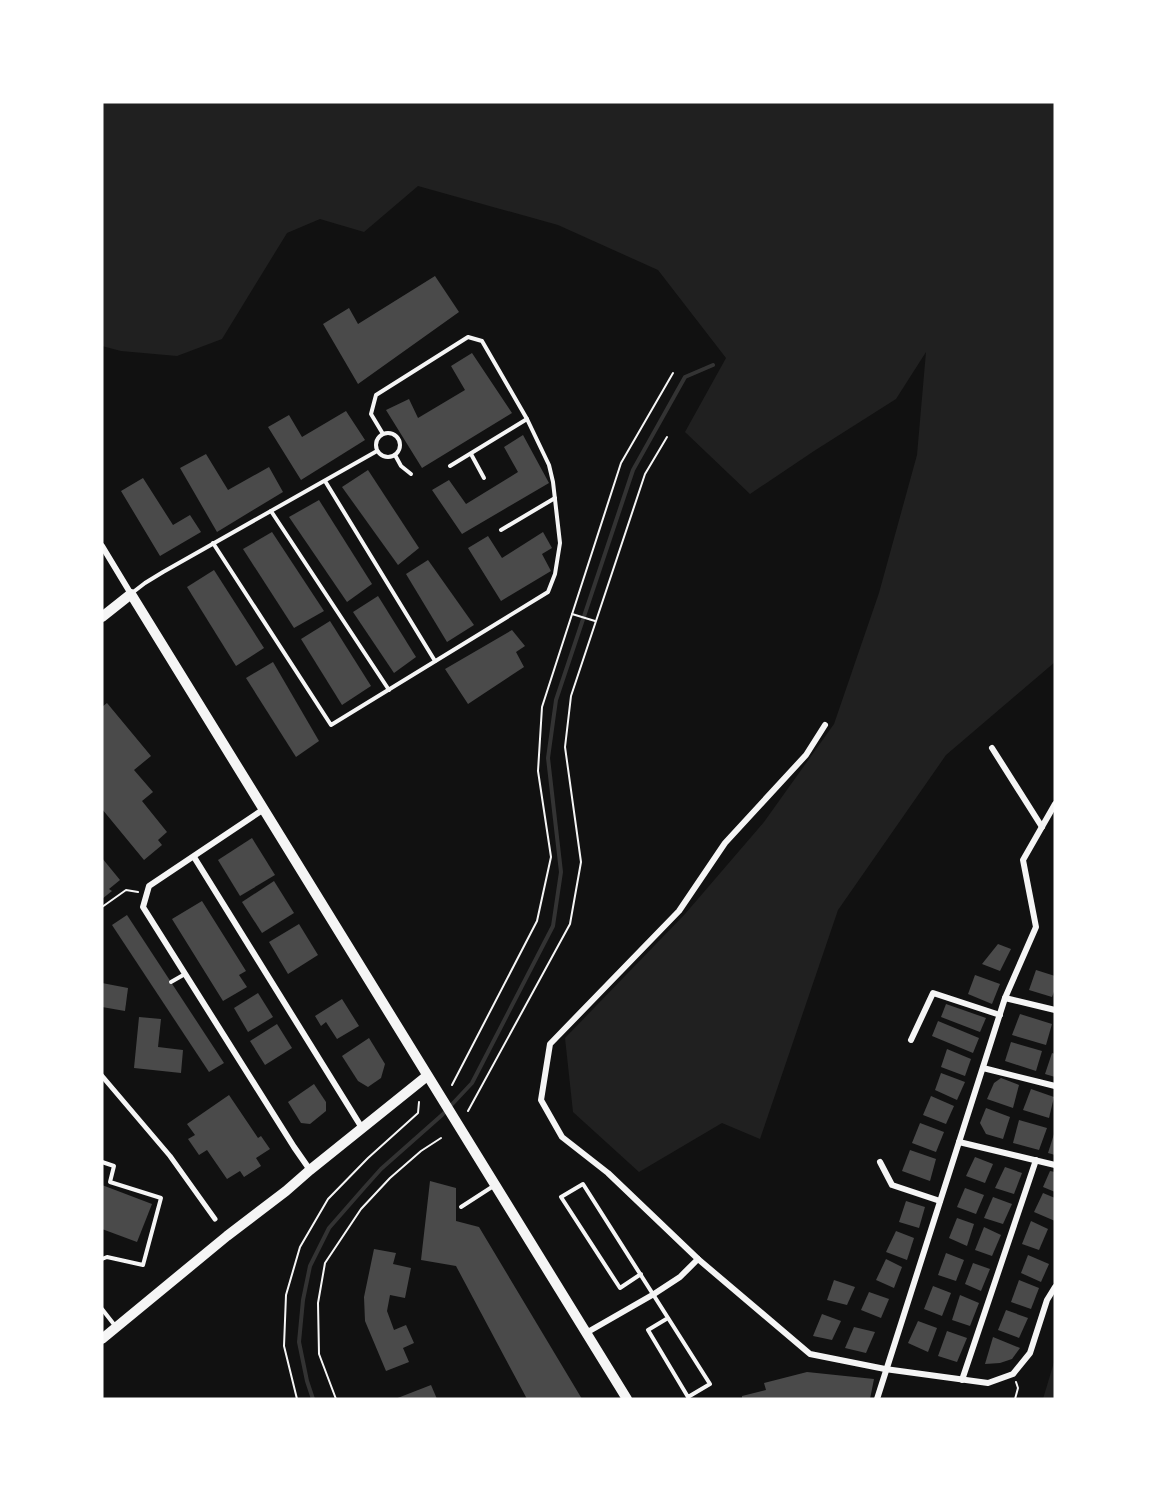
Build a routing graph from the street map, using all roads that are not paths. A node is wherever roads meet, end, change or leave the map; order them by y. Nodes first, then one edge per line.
1 (527, 419) junction
2 (383, 434) junction
3 (377, 451) junction
4 (471, 454) junction
5 (395, 455) junction
6 (450, 466) dead end
7 (411, 474) dead end
8 (484, 478) dead end
9 (325, 481) junction
10 (555, 498) junction
11 (271, 511) junction
12 (501, 530) dead end
13 (213, 543) junction
14 (102, 546) edge
15 (131, 594) junction
16 (102, 617) edge
17 (435, 661) junction
18 (389, 690) junction
19 (825, 725) dead end
20 (992, 748) dead end
21 (1055, 804) edge
22 (264, 809) junction
23 (1042, 827) junction
24 (194, 857) junction
25 (185, 973) junction
26 (171, 982) dead end
27 (1005, 998) junction
28 (1055, 1010) edge
29 (1000, 1015) junction
30 (911, 1040) dead end
31 (983, 1068) junction
32 (102, 1076) edge
33 (427, 1076) junction
34 (1055, 1086) edge
35 (362, 1128) junction
36 (959, 1142) junction
37 (1036, 1160) junction
38 (102, 1162) edge
39 (880, 1162) dead end
40 (1055, 1165) edge
41 (310, 1170) junction
42 (495, 1185) junction
43 (940, 1201) junction
44 (461, 1207) dead end
45 (215, 1219) dead end
46 (102, 1259) edge
47 (698, 1259) junction
48 (641, 1274) junction
49 (1055, 1287) edge
50 (654, 1294) junction
51 (102, 1309) edge
52 (668, 1318) junction
53 (116, 1327) junction
54 (586, 1333) junction
55 (102, 1339) edge
56 (885, 1369) junction
57 (962, 1380) junction
58 (627, 1399) edge
59 (877, 1399) edge

1 - 2 lane
1 - 4 lane
1 - 10 lane
2 - 3 lane
2 - 5 lane
3 - 5 lane
3 - 9 lane
4 - 6 lane
4 - 8 lane
5 - 7 lane
9 - 11 lane
9 - 17 lane
10 - 12 lane
10 - 17 lane
11 - 13 lane
11 - 18 lane
13 - 15 lane
13 - 18 lane
14 - 15 street
15 - 16 street
15 - 22 street
17 - 18 lane
19 - 47 street
20 - 23 street
21 - 23 street
22 - 24 street
22 - 33 street
23 - 27 street
24 - 25 street
24 - 35 street
25 - 26 lane
25 - 41 street
27 - 28 street
27 - 29 street
29 - 30 street
29 - 31 street
31 - 34 street
31 - 36 street
32 - 45 street
33 - 35 street
33 - 42 street
35 - 41 street
36 - 37 street
36 - 43 street
37 - 40 street
37 - 57 street
38 - 46 lane
39 - 43 street
41 - 53 street
42 - 44 lane
42 - 54 street
43 - 56 street
47 - 50 street
47 - 56 street
48 - 48 lane
48 - 50 lane
49 - 57 street
50 - 52 lane
50 - 54 street
51 - 53 lane
52 - 52 lane
53 - 55 street
54 - 58 street
56 - 57 street
56 - 59 street

